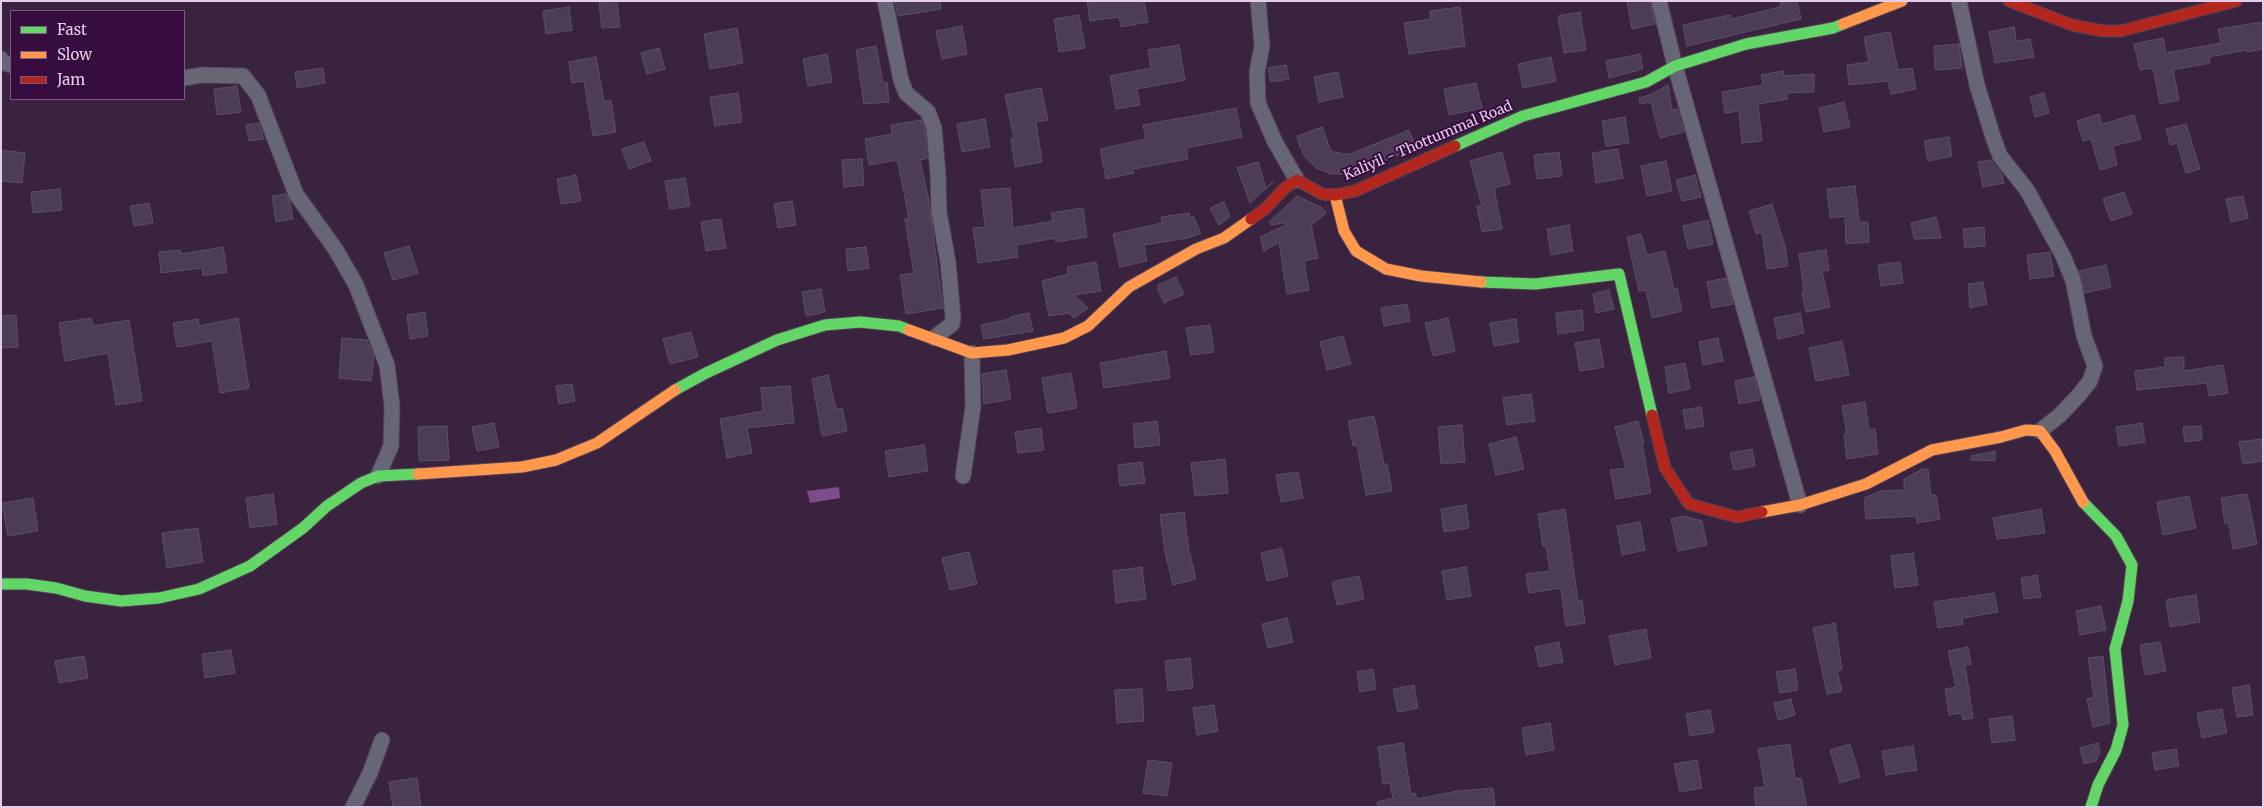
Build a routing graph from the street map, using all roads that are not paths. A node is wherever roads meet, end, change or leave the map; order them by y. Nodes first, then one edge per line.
1 (885, 1) edge
2 (1258, 1) edge
3 (1659, 1) edge
4 (1902, 1) edge
5 (1960, 1) edge
6 (2009, 1) edge
7 (2236, 1) edge
8 (1675, 66) junction
9 (185, 78) edge
10 (1297, 180) junction
11 (1335, 195) junction
12 (934, 338) junction
13 (972, 353) junction
14 (2040, 431) junction
15 (378, 476) junction
16 (963, 476) dead end
17 (1800, 505) junction
18 (1, 584) edge
19 (382, 740) dead end
20 (353, 807) edge
21 (2091, 807) edge

1 - 12 street
2 - 10 street
3 - 8 street
4 - 8 main road, Kaliyil - Thottummal Road
5 - 14 street
6 - 7 main road
8 - 11 main road, Kaliyil - Thottummal Road
8 - 17 street
9 - 15 street
10 - 11 main road, Kaliyil - Thottummal Road
10 - 13 main road
11 - 17 main road
12 - 13 main road
12 - 15 main road
13 - 16 street
14 - 17 main road
14 - 21 main road
15 - 18 main road
19 - 20 street

